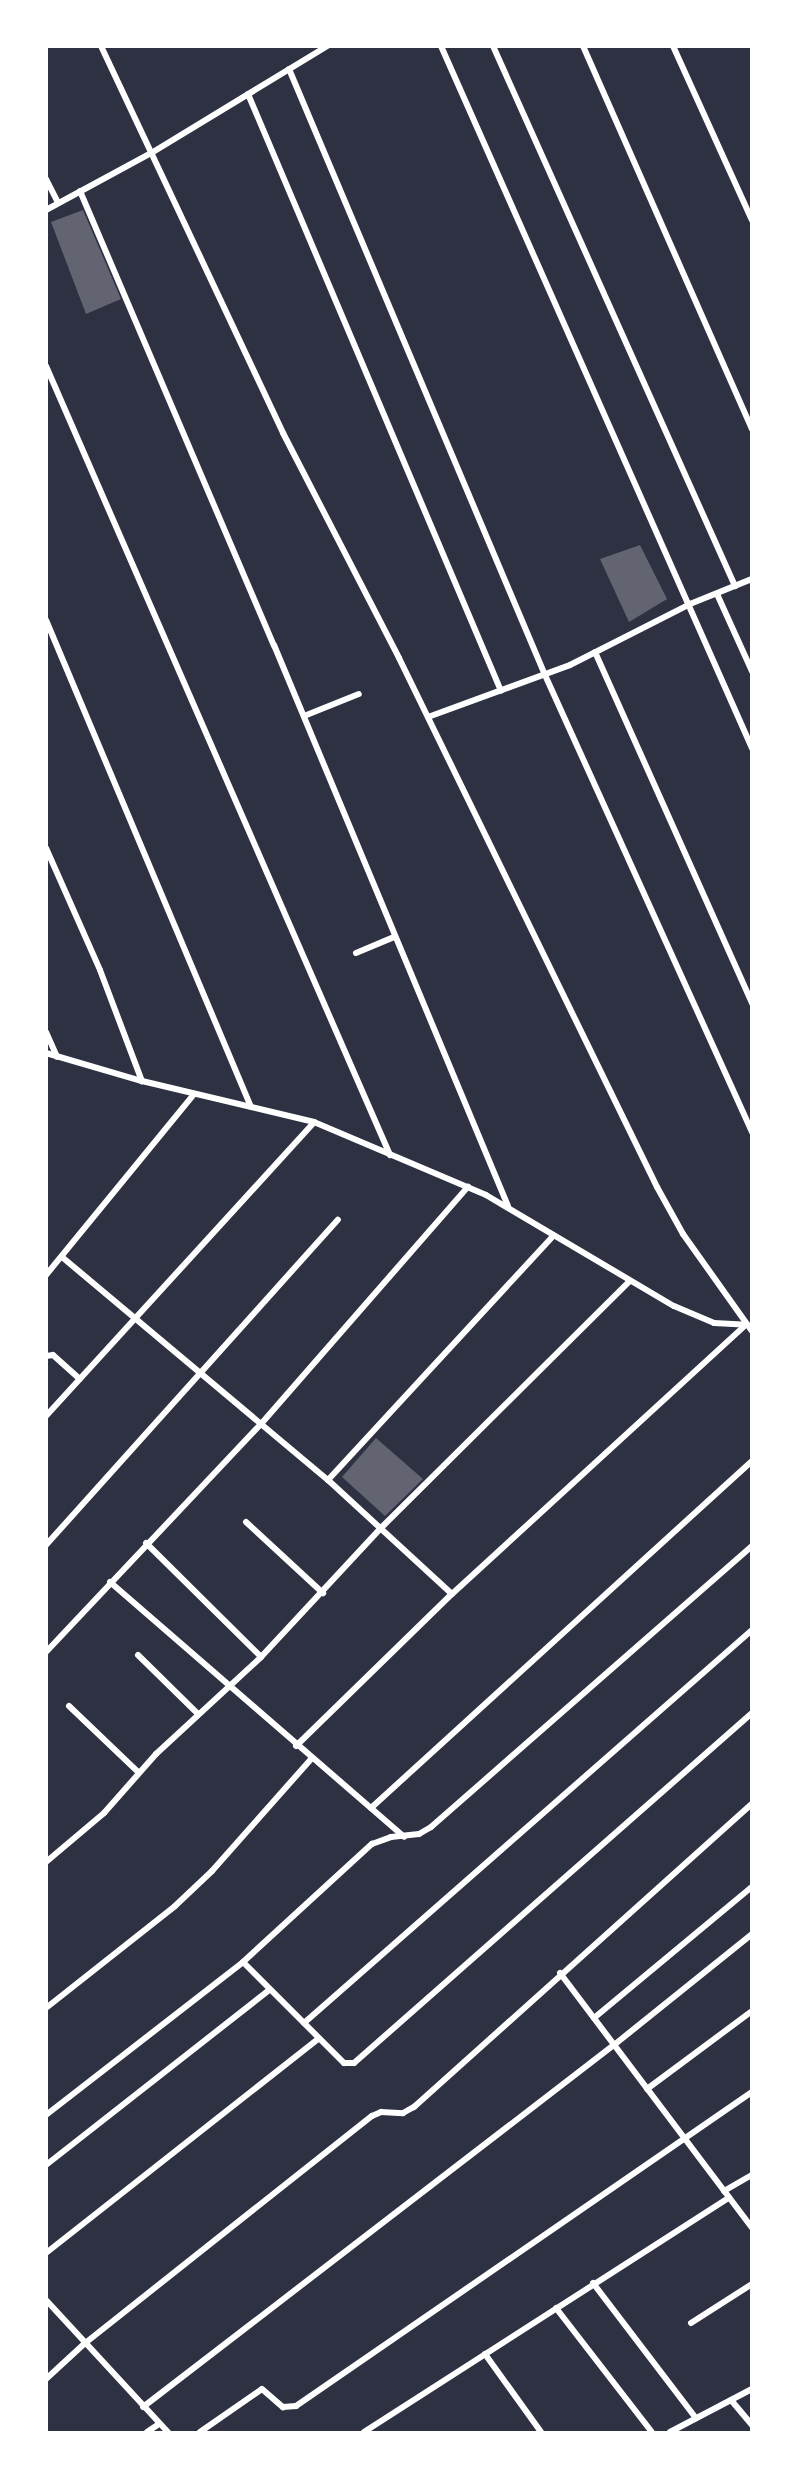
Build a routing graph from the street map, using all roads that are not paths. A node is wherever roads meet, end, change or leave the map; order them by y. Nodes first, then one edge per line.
1 (101, 46) edge
2 (327, 46) edge
3 (441, 46) edge
4 (493, 46) edge
5 (583, 46) edge
6 (673, 46) edge
7 (289, 69) junction
8 (248, 94) junction
9 (153, 152) junction
10 (46, 179) edge
11 (80, 191) junction
12 (58, 203) junction
13 (46, 210) edge
14 (752, 220) edge
15 (46, 366) edge
16 (752, 429) edge
17 (752, 579) edge
18 (735, 586) junction
19 (717, 594) junction
20 (690, 604) junction
21 (46, 620) edge
22 (595, 652) junction
23 (752, 671) edge
24 (544, 675) junction
25 (501, 691) junction
26 (359, 694) dead end
27 (303, 716) junction
28 (428, 717) junction
29 (752, 748) edge
30 (46, 848) edge
31 (394, 938) junction
32 (356, 953) dead end
33 (752, 1003) edge
34 (46, 1032) edge
35 (47, 1054) edge
36 (57, 1058) junction
37 (142, 1081) junction
38 (194, 1094) junction
39 (251, 1107) junction
40 (314, 1122) junction
41 (752, 1132) edge
42 (390, 1155) junction
43 (468, 1187) junction
44 (508, 1206) junction
45 (339, 1220) dead end
46 (553, 1236) junction
47 (62, 1257) junction
48 (46, 1275) edge
49 (630, 1281) junction
50 (135, 1319) junction
51 (749, 1325) edge
52 (752, 1332) edge
53 (46, 1356) edge
54 (198, 1374) junction
55 (80, 1379) junction
56 (46, 1416) edge
57 (261, 1424) junction
58 (752, 1461) edge
59 (328, 1480) junction
60 (246, 1522) dead end
61 (382, 1527) junction
62 (146, 1543) junction
63 (46, 1545) edge
64 (752, 1546) edge
65 (110, 1582) junction
66 (323, 1593) junction
67 (452, 1594) junction
68 (752, 1630) edge
69 (46, 1652) edge
70 (138, 1655) dead end
71 (261, 1657) junction
72 (228, 1685) junction
73 (69, 1706) dead end
74 (752, 1713) edge
75 (198, 1714) junction
76 (296, 1746) junction
77 (311, 1759) junction
78 (138, 1772) junction
79 (752, 1804) edge
80 (371, 1808) junction
81 (405, 1838) junction
82 (46, 1862) edge
83 (752, 1887) edge
84 (752, 1934) edge
85 (243, 1962) junction
86 (560, 1973) junction
87 (269, 1990) junction
88 (46, 2008) edge
89 (752, 2011) edge
90 (594, 2018) junction
91 (304, 2023) junction
92 (318, 2039) junction
93 (614, 2045) junction
94 (647, 2089) junction
95 (752, 2092) edge
96 (46, 2115) edge
97 (683, 2137) junction
98 (46, 2165) edge
99 (752, 2175) edge
100 (724, 2192) junction
101 (729, 2198) junction
102 (752, 2228) edge
103 (46, 2253) edge
104 (593, 2283) junction
105 (752, 2284) edge
106 (46, 2300) edge
107 (556, 2308) junction
108 (691, 2323) dead end
109 (84, 2344) junction
110 (485, 2355) junction
111 (46, 2379) edge
112 (752, 2389) edge
113 (731, 2400) junction
114 (143, 2407) junction
115 (696, 2418) junction
116 (159, 2424) junction
117 (752, 2426) edge
118 (147, 2433) edge
119 (168, 2433) edge
120 (200, 2433) edge
121 (363, 2433) edge
122 (541, 2433) edge
123 (652, 2433) edge
124 (669, 2433) edge

1 - 9 street
2 - 7 street
3 - 20 street
4 - 18 street
5 - 16 street
6 - 14 street
7 - 8 street
7 - 24 street
8 - 9 street
8 - 25 street
9 - 11 street
9 - 28 street
10 - 12 street
11 - 12 street
11 - 27 street
12 - 13 street
15 - 42 street
17 - 18 street
18 - 19 street
19 - 20 street
19 - 23 street
20 - 22 street
20 - 29 street
21 - 39 street
22 - 24 street
22 - 33 street
24 - 25 street
24 - 41 street
25 - 28 street
26 - 27 street
27 - 31 street
28 - 51 street
30 - 37 street
31 - 32 street
31 - 44 street
34 - 36 street
35 - 36 street
36 - 37 street
37 - 38 street
38 - 39 street
38 - 47 street
39 - 40 street
40 - 42 street
40 - 50 street
42 - 43 street
43 - 44 street
43 - 57 street
44 - 46 street
45 - 54 street
46 - 49 street
46 - 59 street
47 - 48 street
47 - 50 street
49 - 51 street
49 - 61 street
50 - 54 street
50 - 55 street
51 - 52 street
51 - 67 street
53 - 55 street
54 - 57 street
54 - 63 street
55 - 56 street
57 - 59 street
57 - 62 street
58 - 80 street
59 - 61 street
60 - 66 street
61 - 66 street
61 - 67 street
62 - 65 street
62 - 71 street
64 - 81 street
65 - 69 street
65 - 72 street
66 - 71 street
67 - 76 street
68 - 91 street
70 - 75 street
71 - 72 street
72 - 75 street
72 - 76 street
73 - 78 street
74 - 92 street
75 - 78 street
76 - 77 street
77 - 80 street
77 - 88 street
78 - 82 street
79 - 86 street
80 - 81 street
81 - 85 street
83 - 90 street
84 - 93 street
85 - 87 street
85 - 96 street
86 - 90 street
86 - 109 street
87 - 91 street
87 - 98 street
89 - 94 street
90 - 93 street
91 - 92 street
92 - 103 street
93 - 94 street
93 - 114 street
94 - 97 street
95 - 97 street
97 - 100 street
97 - 120 street
99 - 100 street
100 - 101 street
101 - 102 street
101 - 104 street
104 - 107 street
104 - 115 street
105 - 108 street
106 - 109 street
107 - 110 street
107 - 123 street
109 - 111 street
109 - 114 street
110 - 121 street
110 - 122 street
112 - 113 street
113 - 115 street
113 - 117 street
114 - 116 street
115 - 124 street
116 - 118 street
116 - 119 street

